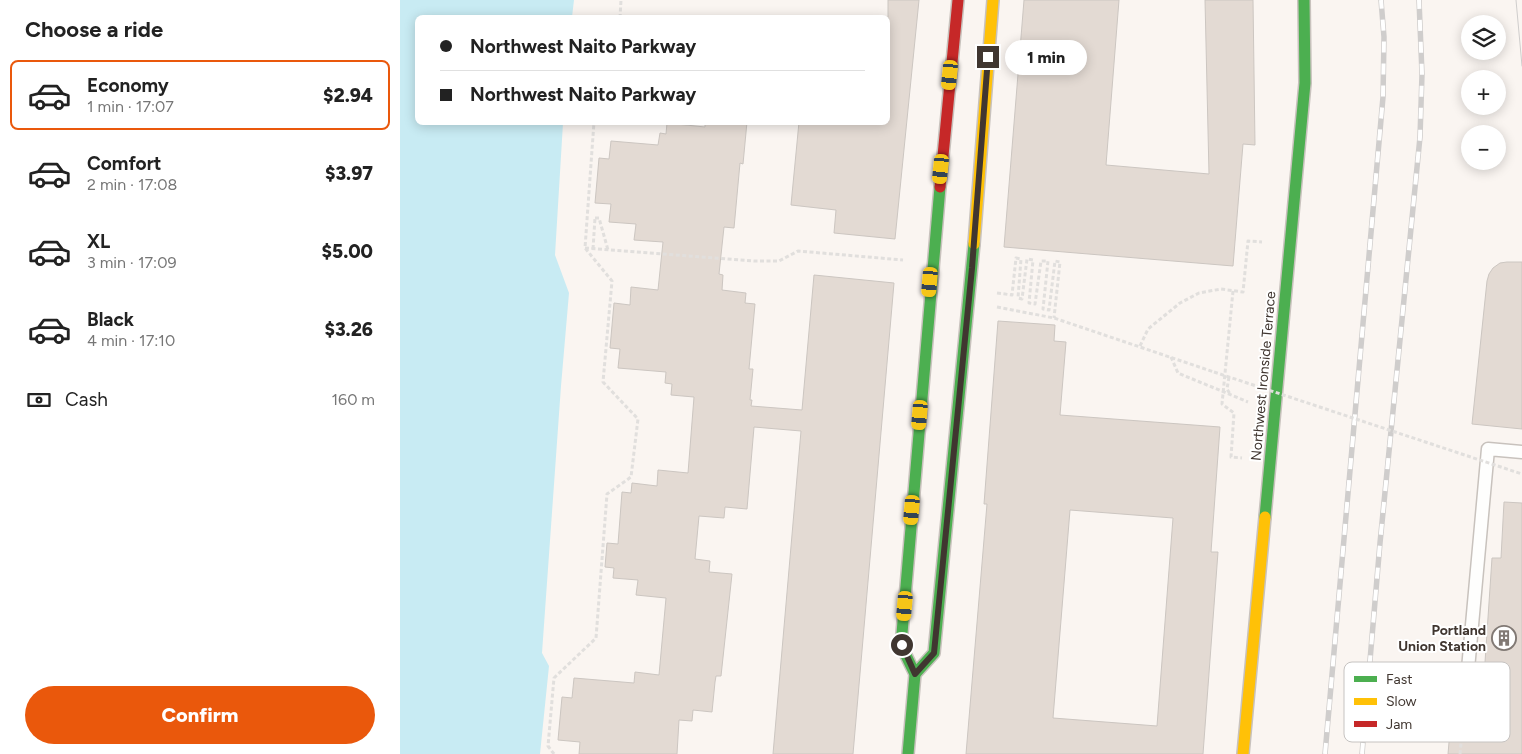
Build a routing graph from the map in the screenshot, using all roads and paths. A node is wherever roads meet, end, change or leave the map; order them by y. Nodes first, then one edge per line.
1 (621, 0) edge
2 (958, 0) edge
3 (992, 0) edge
4 (1304, 0) edge
5 (620, 15) edge
6 (594, 125) edge
7 (1248, 240) dead end
8 (585, 248) junction
9 (593, 249) junction
10 (608, 250) junction
11 (909, 261) dead end
12 (1233, 291) junction
13 (996, 293) dead end
14 (1011, 310) dead end
15 (1054, 318) junction
16 (1140, 346) junction
17 (1171, 357) junction
18 (1229, 377) junction
19 (1224, 392) junction
20 (1240, 398) junction
21 (1274, 412) junction
22 (1522, 452) edge
23 (1231, 457) dead end
24 (1522, 474) edge
25 (1469, 662) edge
26 (915, 674) junction
27 (554, 754) edge
28 (908, 754) edge
29 (1243, 754) edge

1 - 5 path
2 - 26 main road
3 - 26 main road
4 - 21 main road, Northwest Ironside Terrace
6 - 8 path
7 - 12 path
8 - 9 path
8 - 27 path
9 - 10 path
9 - 10 path
10 - 11 path
12 - 16 path
12 - 19 path
13 - 15 path
14 - 15 path
15 - 16 path
16 - 17 path
17 - 18 path, bridge
17 - 19 path
18 - 20 path
18 - 24 path, bridge
19 - 20 path
19 - 23 path
20 - 21 path
21 - 29 main road, Northwest Ironside Terrace
22 - 25 lane
26 - 28 main road

